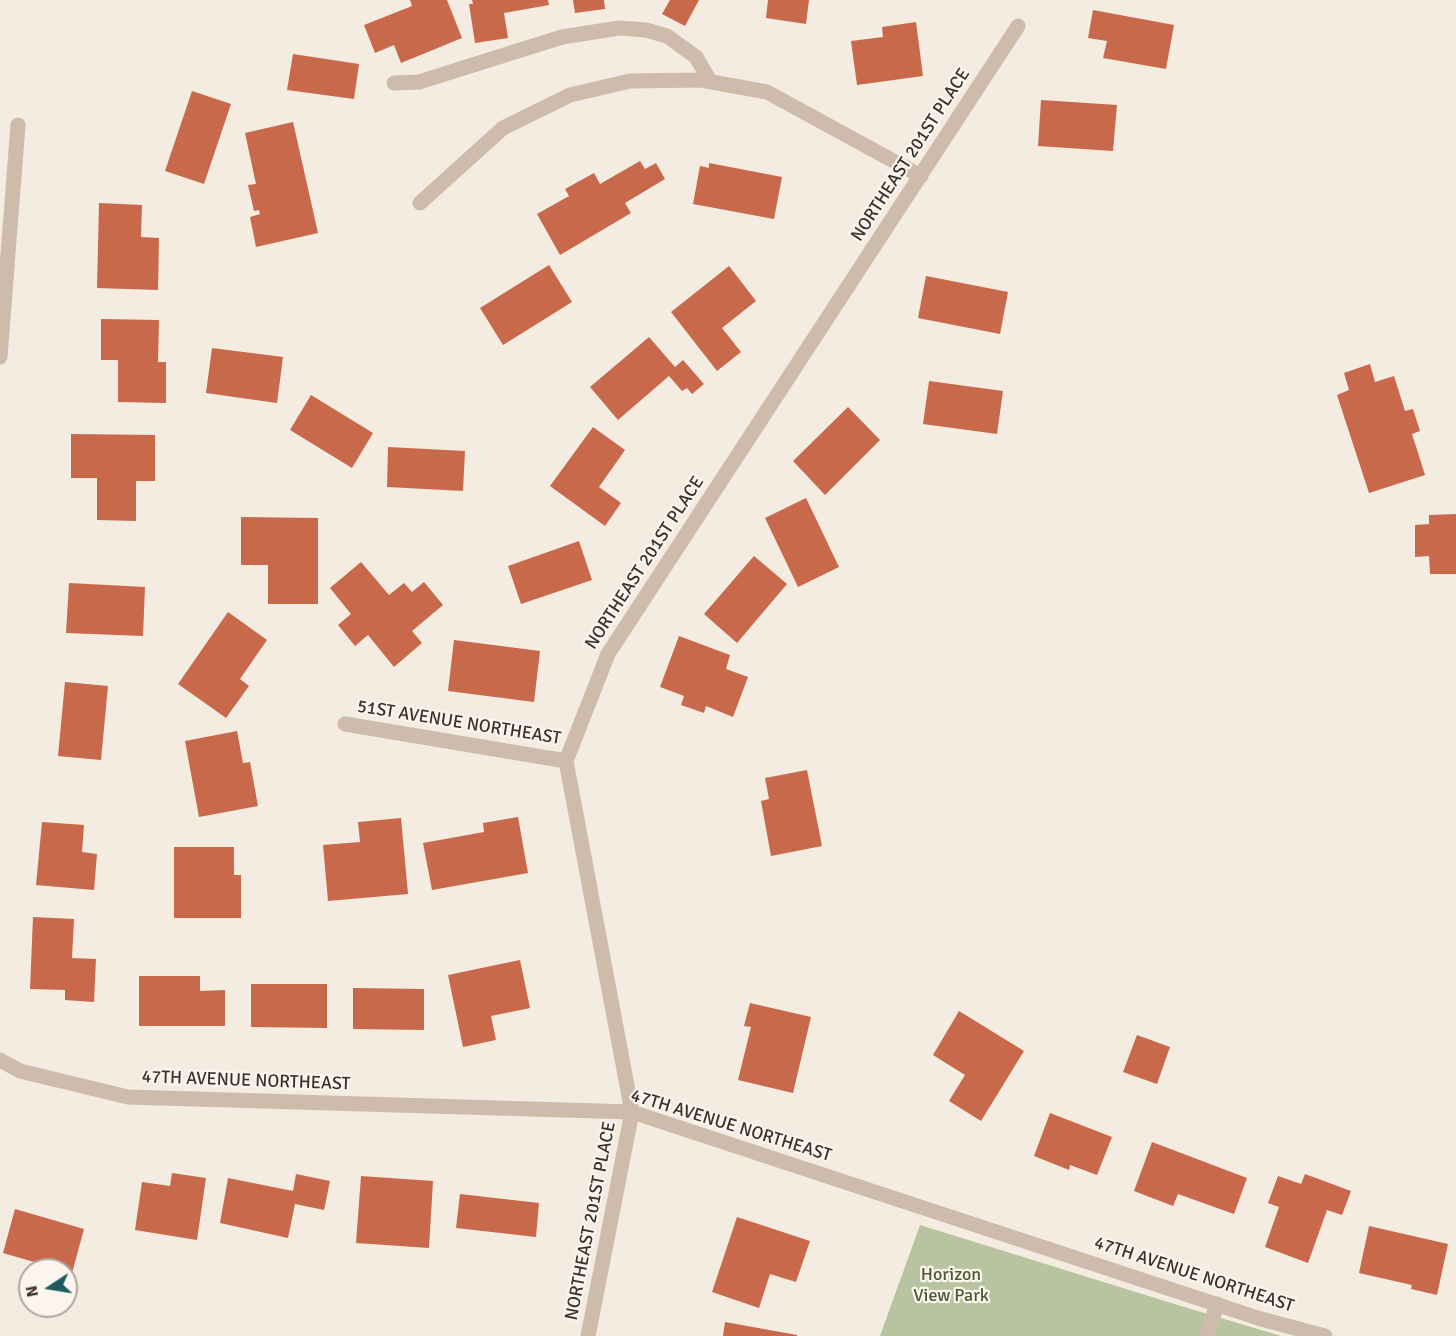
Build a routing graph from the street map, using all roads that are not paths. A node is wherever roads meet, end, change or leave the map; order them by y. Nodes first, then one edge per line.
1 (1018, 26) dead end
2 (710, 81) junction
3 (394, 83) dead end
4 (18, 125) dead end
5 (921, 176) junction
6 (420, 203) dead end
7 (0, 357) edge
8 (345, 724) dead end
9 (566, 761) junction
10 (0, 1060) edge
11 (632, 1112) junction
12 (1217, 1304) junction
13 (588, 1336) edge
14 (1207, 1336) edge
15 (1324, 1336) edge

1 - 5 street, NORTHEAST 201ST PLACE
2 - 3 street
2 - 5 street
2 - 6 street
4 - 7 street
5 - 9 street, NORTHEAST 201ST PLACE
8 - 9 street, 51ST AVENUE NORTHEAST
9 - 11 street, NORTHEAST 201ST PLACE
10 - 11 street, 47TH AVENUE NORTHEAST
11 - 12 street, 47TH AVENUE NORTHEAST
11 - 13 street, NORTHEAST 201ST PLACE
12 - 14 street
12 - 15 street, 47TH AVENUE NORTHEAST

